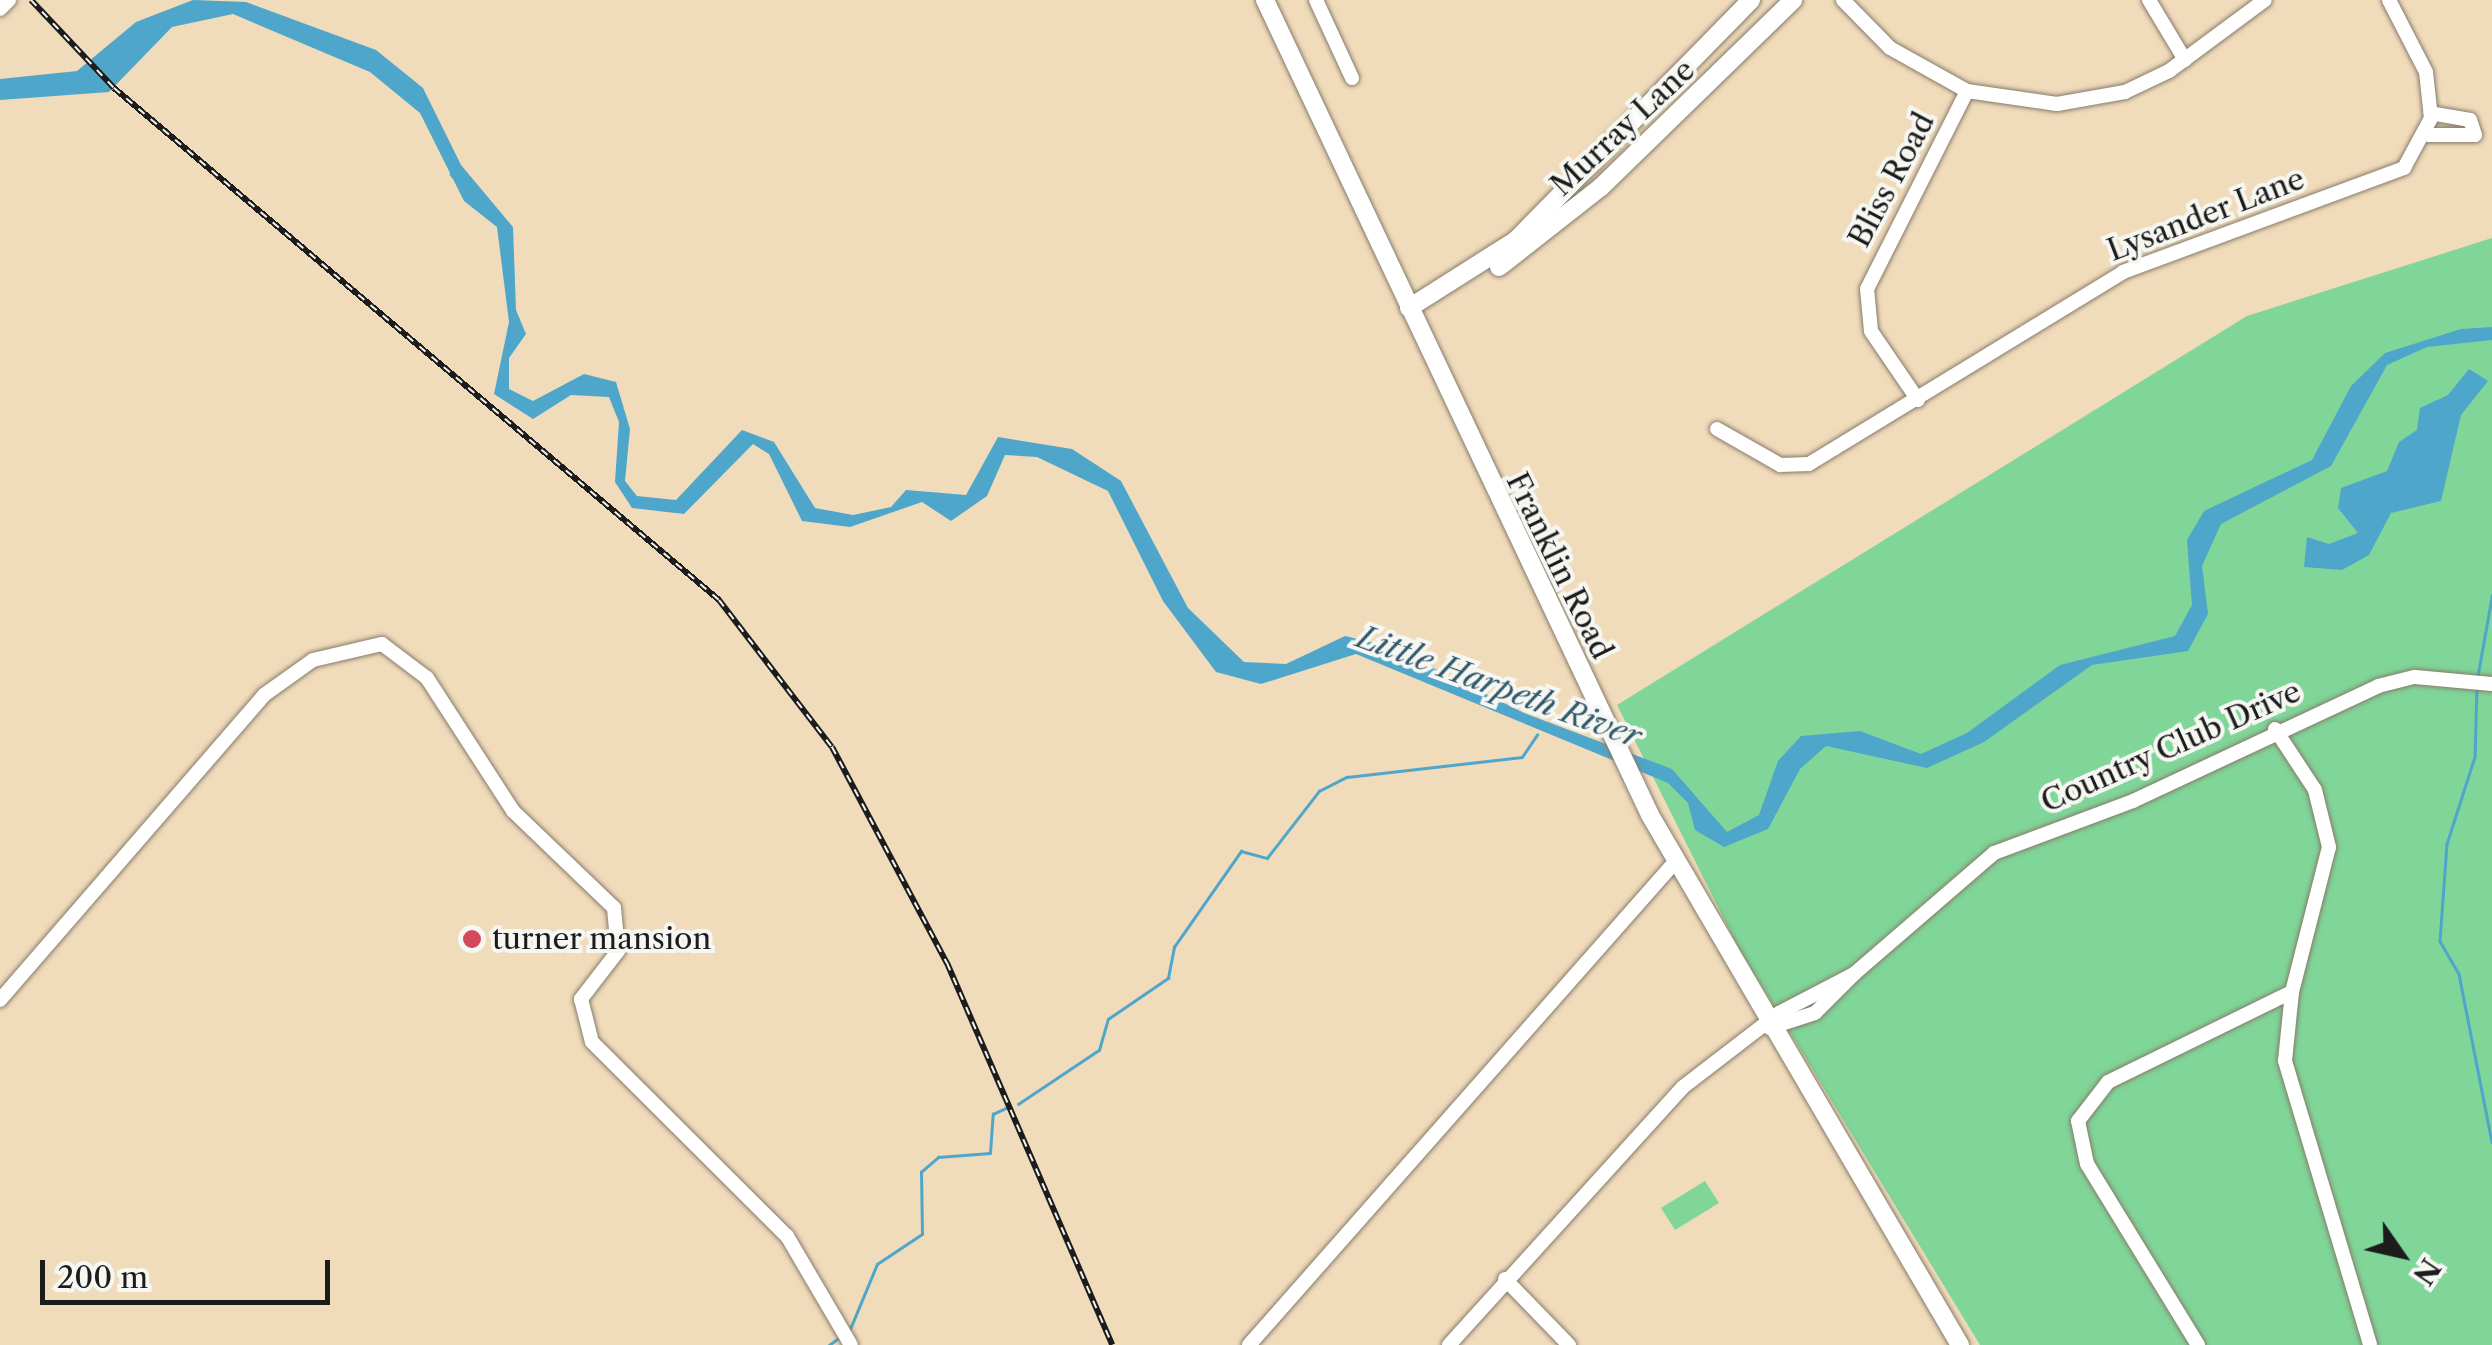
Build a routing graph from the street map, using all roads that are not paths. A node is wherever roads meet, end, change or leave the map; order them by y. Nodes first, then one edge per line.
1 (9, 0) edge
2 (1265, 0) edge
3 (1316, 0) edge
4 (1752, 0) edge
5 (1793, 0) edge
6 (1843, 0) edge
7 (2149, 0) edge
8 (2265, 0) edge
9 (2389, 0) edge
10 (0, 10) edge
11 (2185, 60) junction
12 (1352, 78) dead end
13 (1968, 90) junction
14 (2431, 113) junction
15 (2428, 135) junction
16 (1475, 274) junction
17 (1408, 308) junction
18 (1918, 400) junction
19 (1717, 429) dead end
20 (2490, 684) edge
21 (2275, 729) junction
22 (1675, 862) junction
23 (2292, 992) junction
24 (0, 1000) edge
25 (1769, 1028) junction
26 (1505, 1279) junction
27 (853, 1343) edge
28 (1249, 1345) edge
29 (1448, 1345) edge
30 (1568, 1345) edge
31 (1960, 1345) edge
32 (2198, 1345) edge
33 (2370, 1345) edge

1 - 10 street
2 - 17 main road, Franklin Road
3 - 12 street
4 - 16 main road, Murray Lane
5 - 16 main road, Murray Lane
6 - 13 street
7 - 11 street
8 - 11 street
9 - 14 street
11 - 13 street
13 - 18 street, Bliss Road
14 - 15 street
14 - 15 street
15 - 18 street, Lysander Lane
16 - 17 main road, Murray Lane
17 - 22 main road, Franklin Road
18 - 19 street, Lysander Lane
20 - 21 street, Country Club Drive
21 - 23 street
21 - 25 street, Country Club Drive
22 - 25 main road, Franklin Road
22 - 28 street
23 - 32 street
23 - 33 street
24 - 27 street
25 - 26 street, Country Club Drive
25 - 31 main road, Franklin Road
26 - 29 street, Country Club Drive
26 - 30 street

